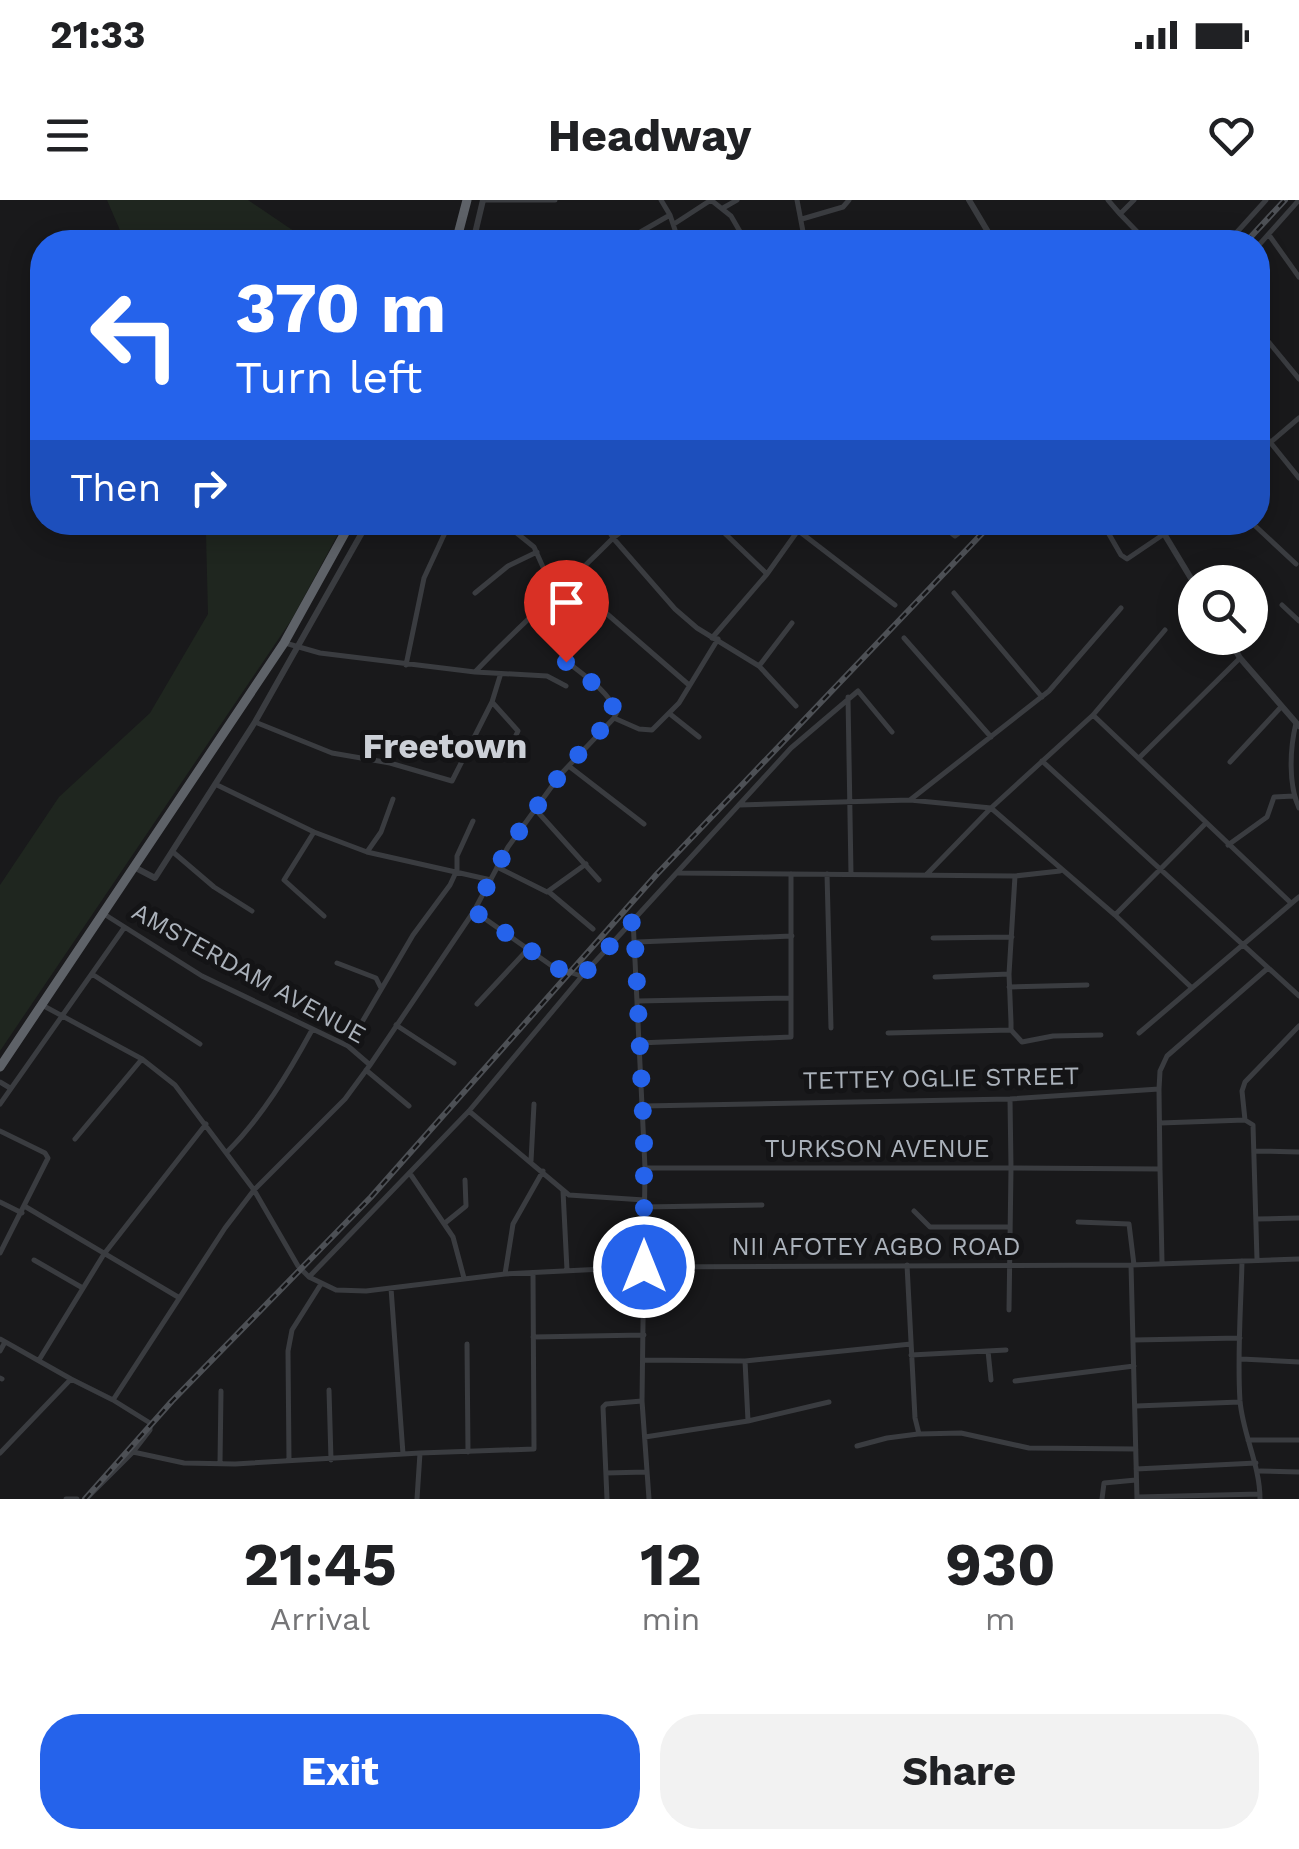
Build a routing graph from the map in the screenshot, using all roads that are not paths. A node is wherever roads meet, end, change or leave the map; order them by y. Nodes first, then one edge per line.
1 (467, 200) edge
2 (483, 200) edge
3 (555, 200) edge
4 (661, 200) edge
5 (711, 200) edge
6 (737, 200) edge
7 (798, 200) edge
8 (849, 200) edge
9 (968, 200) edge
10 (1108, 200) edge
11 (1134, 200) edge
12 (1266, 200) edge
13 (1299, 200) edge
14 (723, 208) junction
15 (1120, 214) junction
16 (670, 215) junction
17 (802, 219) junction
18 (674, 224) junction
19 (459, 230) edge
20 (476, 230) edge
21 (644, 230) edge
22 (676, 230) edge
23 (740, 230) edge
24 (803, 230) edge
25 (987, 230) edge
26 (1136, 230) edge
27 (1239, 230) edge
28 (1270, 232) edge
29 (1270, 237) edge
30 (1299, 277) edge
31 (1270, 344) edge
32 (1299, 379) edge
33 (1299, 418) edge
34 (1270, 444) joint
35 (1299, 478) edge
36 (344, 535) edge
37 (361, 535) edge
38 (444, 535) edge
39 (518, 535) edge
40 (612, 535) edge
41 (618, 535) edge
42 (726, 535) edge
43 (798, 535) edge
44 (804, 535) edge
45 (1109, 535) edge
46 (1163, 535) edge
47 (1165, 535) edge
48 (1266, 535) edge
49 (614, 538) junction
50 (537, 552) junction
51 (1296, 564) dead end
52 (1183, 565) edge
53 (766, 574) junction
54 (573, 580) junction
55 (475, 593) dead end
56 (954, 593) dead end
57 (554, 594) junction
58 (895, 605) dead end
59 (1282, 605) dead end
60 (1120, 608) dead end
61 (1299, 621) edge
62 (792, 623) dead end
63 (1165, 630) dead end
64 (715, 638) junction
65 (904, 638) dead end
66 (284, 643) junction
67 (299, 648) junction
68 (1238, 655) edge
69 (1240, 658) junction
70 (566, 662) dead end
71 (406, 665) junction
72 (759, 666) junction
73 (474, 672) junction
74 (500, 676) junction
75 (566, 686) dead end
76 (690, 686) junction
77 (848, 697) junction
78 (1042, 698) junction
79 (492, 702) junction
80 (796, 706) dead end
81 (1281, 707) junction
82 (670, 714) junction
83 (1093, 715) junction
84 (614, 718) junction
85 (255, 722) junction
86 (1297, 725) edge
87 (892, 732) dead end
88 (699, 737) dead end
89 (991, 737) junction
90 (508, 752) dead end
91 (1139, 758) junction
92 (1042, 761) junction
93 (1230, 762) dead end
94 (570, 767) junction
95 (215, 784) junction
96 (1294, 796) junction
97 (393, 799) dead end
98 (850, 800) junction
99 (910, 800) junction
100 (740, 804) junction
101 (990, 808) junction
102 (1299, 808) edge
103 (536, 810) junction
104 (473, 821) dead end
105 (1206, 823) junction
106 (644, 824) dead end
107 (314, 832) junction
108 (1228, 845) junction
109 (171, 850) junction
110 (367, 852) junction
111 (586, 864) junction
112 (134, 866) junction
113 (497, 867) junction
114 (1162, 869) junction
115 (457, 870) junction
116 (1060, 871) junction
117 (676, 873) junction
118 (790, 874) junction
119 (828, 874) junction
120 (851, 874) junction
121 (926, 874) junction
122 (1015, 876) junction
123 (491, 880) junction
124 (599, 880) dead end
125 (548, 892) junction
126 (1299, 896) edge
127 (1292, 903) junction
128 (252, 911) dead end
129 (474, 911) junction
130 (104, 914) junction
131 (324, 916) dead end
132 (1115, 916) junction
133 (634, 920) junction
134 (124, 928) junction
135 (593, 929) dead end
136 (792, 936) junction
137 (1012, 937) junction
138 (932, 938) dead end
139 (636, 942) junction
140 (1241, 946) junction
141 (529, 948) junction
142 (336, 963) dead end
143 (1268, 968) junction
144 (92, 974) junction
145 (1008, 974) junction
146 (582, 976) junction
147 (935, 977) dead end
148 (1087, 985) dead end
149 (1010, 987) junction
150 (381, 988) junction
151 (1192, 988) junction
152 (1299, 996) edge
153 (791, 998) junction
154 (637, 1001) junction
155 (477, 1004) dead end
156 (42, 1005) junction
157 (61, 1016) junction
158 (396, 1025) junction
159 (1299, 1026) edge
160 (831, 1028) dead end
161 (312, 1030) junction
162 (1011, 1030) junction
163 (888, 1033) dead end
164 (1138, 1033) dead end
165 (1102, 1035) dead end
166 (200, 1044) dead end
167 (638, 1044) junction
168 (348, 1046) junction
169 (142, 1059) junction
170 (454, 1063) dead end
171 (0, 1068) edge
172 (368, 1068) junction
173 (0, 1082) edge
174 (10, 1088) junction
175 (1159, 1089) junction
176 (1010, 1099) junction
177 (0, 1104) edge
178 (534, 1104) dead end
179 (409, 1106) dead end
180 (643, 1106) junction
181 (470, 1111) junction
182 (1245, 1120) junction
183 (1160, 1123) junction
184 (206, 1124) junction
185 (0, 1131) edge
186 (75, 1139) dead end
187 (227, 1152) junction
188 (1256, 1152) junction
189 (1299, 1152) edge
190 (531, 1161) junction
191 (644, 1168) junction
192 (1011, 1168) junction
193 (1160, 1169) junction
194 (542, 1171) junction
195 (410, 1175) junction
196 (465, 1180) dead end
197 (254, 1190) junction
198 (564, 1191) junction
199 (0, 1202) edge
200 (644, 1203) junction
201 (762, 1206) dead end
202 (24, 1210) junction
203 (914, 1211) dead end
204 (1299, 1218) edge
205 (1256, 1219) junction
206 (1078, 1222) dead end
207 (445, 1224) junction
208 (1010, 1228) junction
209 (0, 1253) edge
210 (104, 1254) junction
211 (34, 1260) dead end
212 (1257, 1260) junction
213 (1299, 1260) edge
214 (1242, 1261) junction
215 (1162, 1262) junction
216 (907, 1265) junction
217 (1132, 1265) junction
218 (1009, 1266) junction
219 (644, 1267) junction
220 (567, 1270) junction
221 (533, 1273) junction
222 (505, 1274) junction
223 (309, 1277) junction
224 (464, 1278) junction
225 (321, 1284) junction
226 (81, 1288) junction
227 (391, 1288) junction
228 (179, 1298) junction
229 (1009, 1310) dead end
230 (644, 1335) junction
231 (533, 1337) junction
232 (1240, 1338) junction
233 (3, 1340) edge
234 (1133, 1340) junction
235 (467, 1344) dead end
236 (911, 1344) junction
237 (988, 1350) junction
238 (1006, 1350) dead end
239 (0, 1351) edge
240 (911, 1355) junction
241 (39, 1360) junction
242 (644, 1360) junction
243 (1240, 1360) junction
244 (745, 1361) junction
245 (1299, 1362) edge
246 (1134, 1366) junction
247 (71, 1379) junction
248 (991, 1380) dead end
249 (1015, 1381) dead end
250 (329, 1390) dead end
251 (221, 1391) dead end
252 (113, 1400) junction
253 (642, 1401) junction
254 (829, 1402) dead end
255 (1240, 1402) junction
256 (1136, 1406) junction
257 (748, 1421) junction
258 (919, 1434) junction
259 (645, 1437) junction
260 (1248, 1440) junction
261 (1299, 1440) edge
262 (857, 1446) dead end
263 (1136, 1448) junction
264 (133, 1452) junction
265 (420, 1452) junction
266 (468, 1452) junction
267 (0, 1453) edge
268 (403, 1454) junction
269 (332, 1460) junction
270 (289, 1462) junction
271 (220, 1463) junction
272 (1256, 1463) junction
273 (1136, 1469) junction
274 (646, 1472) junction
275 (1260, 1472) junction
276 (1299, 1472) edge
277 (606, 1473) junction
278 (1136, 1480) junction
279 (1260, 1496) edge
280 (1136, 1498) edge
281 (66, 1499) edge
282 (78, 1499) edge
283 (86, 1499) edge
284 (417, 1499) edge
285 (607, 1499) edge
286 (648, 1499) edge
287 (1102, 1499) edge

1 - 19 highway
2 - 3 street
2 - 20 street
4 - 16 street
5 - 14 street
5 - 18 street
6 - 14 street
7 - 17 street
8 - 17 street
9 - 25 street
10 - 15 street
11 - 15 street
12 - 27 street
13 - 28 street
14 - 23 street
15 - 26 street
16 - 18 street
16 - 21 street
17 - 24 street
18 - 22 street
29 - 30 street
31 - 32 street
33 - 34 street
34 - 35 street
36 - 66 highway
37 - 67 street
38 - 71 street
39 - 50 street
40 - 49 street
41 - 49 street
42 - 53 street
43 - 53 street
44 - 58 street
45 - 46 street
47 - 52 street
48 - 51 street
49 - 54 street
49 - 64 street
50 - 55 street
50 - 57 street
53 - 64 street
54 - 57 street
54 - 76 street
56 - 78 street
57 - 73 street
59 - 61 street
60 - 78 street
62 - 72 street
63 - 83 street
64 - 72 street
64 - 76 street
65 - 89 street
66 - 67 street
66 - 112 highway
67 - 71 street
67 - 85 street
68 - 69 street
69 - 81 street
69 - 91 street
70 - 84 street
71 - 73 street
72 - 80 street
73 - 74 street
74 - 75 street
74 - 79 street
76 - 82 street
77 - 87 street
77 - 98 street
77 - 100 street
78 - 89 street
79 - 85 street
79 - 90 street
81 - 86 street
81 - 93 street
82 - 84 street
82 - 88 street
83 - 91 street
83 - 92 street
84 - 94 street
85 - 95 street
86 - 96 street
89 - 99 street
91 - 105 street
92 - 101 street
92 - 114 street
94 - 103 street
94 - 106 street
95 - 107 street
95 - 109 street
96 - 102 street
96 - 108 street
97 - 110 street
98 - 99 street
98 - 100 street
98 - 120 street
99 - 101 street
100 - 117 street
101 - 116 street
101 - 121 street
103 - 111 street
103 - 113 street
104 - 115 street
105 - 108 street
105 - 114 street
107 - 110 street
107 - 131 street
108 - 127 street
109 - 112 street
109 - 128 street
110 - 115 street
111 - 124 street
111 - 125 street
112 - 130 highway
113 - 123 street
113 - 125 street
114 - 132 street
114 - 140 street
115 - 123 street
115 - 150 street
116 - 122 street
116 - 132 street
117 - 118 street
117 - 133 street
118 - 119 street
118 - 136 street
119 - 120 street
119 - 160 street
120 - 121 street
121 - 122 street
122 - 137 street
123 - 129 street
125 - 135 street
126 - 127 street
127 - 140 street
129 - 141 street
129 - 158 street
130 - 134 street, AMSTERDAM AVENUE
130 - 156 highway
132 - 151 street
133 - 139 street
133 - 146 street
134 - 144 street
134 - 161 street, AMSTERDAM AVENUE
136 - 139 street
136 - 153 street
137 - 138 street
137 - 145 street
139 - 154 street
140 - 143 street
140 - 151 street
141 - 146 street
141 - 155 street
142 - 150 street
143 - 152 street
143 - 175 street
144 - 157 street
144 - 166 street
145 - 147 street
145 - 149 street
146 - 181 street
148 - 149 street
149 - 162 street
150 - 168 street
151 - 164 street
153 - 154 street
153 - 167 street
154 - 167 street
156 - 157 street, NII AFOTEY AGBO ROAD
156 - 171 highway
157 - 169 street, NII AFOTEY AGBO ROAD
157 - 174 street
158 - 170 street
158 - 172 street
159 - 182 street
161 - 168 street, AMSTERDAM AVENUE
161 - 187 street
162 - 163 street
162 - 165 street
167 - 180 street
168 - 172 street, AMSTERDAM AVENUE
169 - 184 street, NII AFOTEY AGBO ROAD
169 - 186 street
172 - 179 street
172 - 197 street, AMSTERDAM AVENUE
173 - 174 street
174 - 177 street
175 - 176 street, TETTEY OGLIE STREET
175 - 183 street
176 - 180 street, TETTEY OGLIE STREET
176 - 192 street
178 - 190 street
180 - 191 street
181 - 190 street
181 - 195 street
182 - 183 street
182 - 188 street
183 - 193 street
184 - 187 street, NII AFOTEY AGBO ROAD
184 - 210 street
185 - 202 street
187 - 197 street, NII AFOTEY AGBO ROAD
188 - 189 street
188 - 205 street
190 - 194 street
191 - 192 street, TURKSON AVENUE
191 - 200 street
192 - 193 street
192 - 208 street, TURKSON AVENUE
193 - 215 street
194 - 198 street
194 - 222 street
195 - 207 street
195 - 223 street
196 - 207 street
197 - 223 street, NII AFOTEY AGBO ROAD
197 - 228 street, AMSTERDAM AVENUE
198 - 200 street
198 - 220 street
199 - 202 street
200 - 201 street
200 - 219 street
202 - 209 street
202 - 210 street
203 - 208 street
204 - 205 street
205 - 212 street
206 - 217 street
207 - 224 street
208 - 218 street, TURKSON AVENUE
210 - 226 street
210 - 228 street
211 - 226 street
212 - 213 street, NII AFOTEY AGBO ROAD
212 - 214 street, NII AFOTEY AGBO ROAD
214 - 215 street, NII AFOTEY AGBO ROAD
214 - 232 street
215 - 217 street, NII AFOTEY AGBO ROAD
216 - 218 street, NII AFOTEY AGBO ROAD
216 - 219 street, NII AFOTEY AGBO ROAD
216 - 236 street
217 - 218 street, NII AFOTEY AGBO ROAD
217 - 234 street
218 - 229 street, TURKSON AVENUE
219 - 220 street, NII AFOTEY AGBO ROAD
219 - 230 street
220 - 221 street, NII AFOTEY AGBO ROAD
221 - 222 street, NII AFOTEY AGBO ROAD
221 - 231 street
222 - 224 street, NII AFOTEY AGBO ROAD
223 - 225 street, NII AFOTEY AGBO ROAD
224 - 227 street, NII AFOTEY AGBO ROAD
225 - 227 street, NII AFOTEY AGBO ROAD
225 - 270 street
226 - 241 street
227 - 268 street
228 - 252 street, AMSTERDAM AVENUE
230 - 231 street
230 - 242 street
231 - 266 street
232 - 234 street
232 - 243 street
233 - 239 street
233 - 241 street
234 - 246 street
235 - 266 street
236 - 240 street
236 - 244 street
237 - 238 street
237 - 240 street
237 - 248 street
240 - 258 street
241 - 247 street
242 - 244 street
242 - 253 street
243 - 245 street
243 - 255 street
244 - 257 street
246 - 249 street
246 - 256 street
247 - 252 street
247 - 267 street
250 - 269 street
251 - 271 street
252 - 264 street
253 - 259 street
253 - 277 street
254 - 257 street
255 - 256 street
255 - 260 street
256 - 263 street
257 - 259 street
258 - 262 street
258 - 263 street
259 - 274 street
260 - 261 street
260 - 272 street
263 - 273 street
264 - 271 street
264 - 283 street
265 - 266 street
265 - 268 street
265 - 284 street
268 - 269 street
269 - 270 street
270 - 271 street
272 - 273 street
272 - 275 street
273 - 278 street
274 - 277 street
274 - 286 street
275 - 276 street
275 - 279 street
277 - 285 street
278 - 280 street
278 - 287 street
279 - 280 street
281 - 282 street

